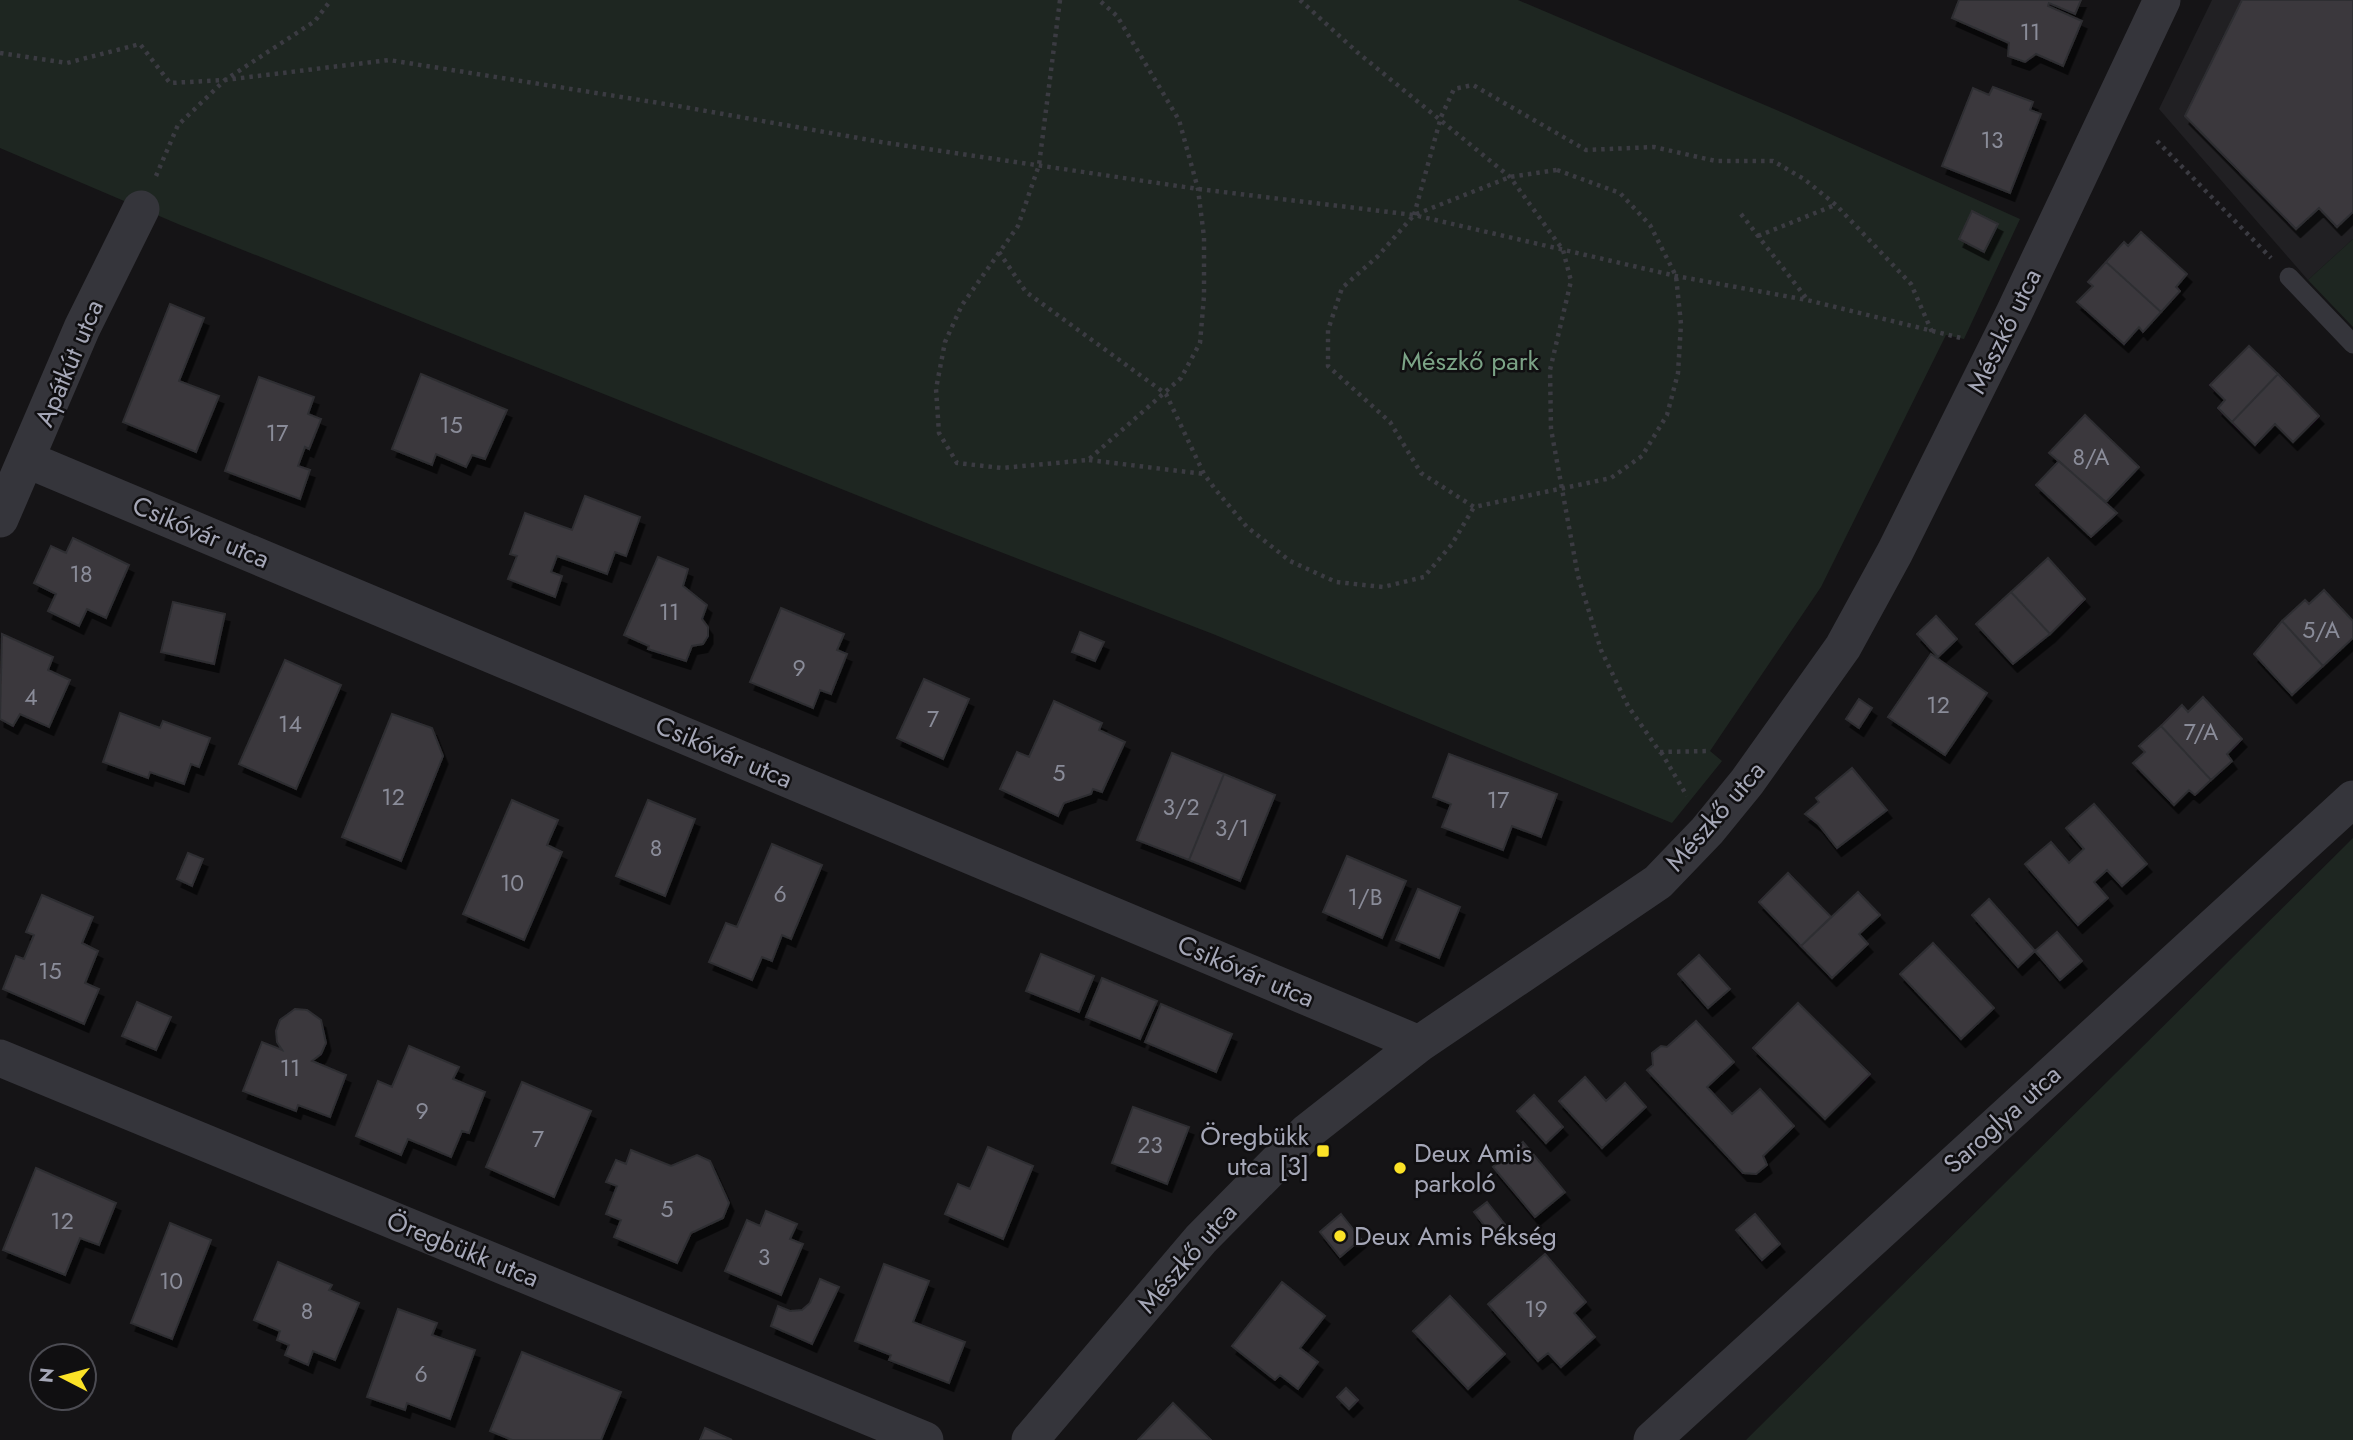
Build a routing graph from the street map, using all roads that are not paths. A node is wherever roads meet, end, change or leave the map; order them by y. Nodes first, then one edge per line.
1 (2162, 0) edge
2 (141, 209) road end
3 (2289, 277) road end
4 (2353, 344) edge
5 (28, 460) junction
6 (0, 519) edge
7 (2353, 799) edge
8 (1419, 1044) junction
9 (0, 1058) edge
10 (925, 1440) edge
11 (1030, 1440) edge
12 (1651, 1440) edge

1 - 8 street, Mészkő utca
2 - 5 street, Apátkút utca
3 - 4 lane
5 - 6 street, Apátkút utca
5 - 8 street, Csikóvár utca
7 - 12 street, Saroglya utca
8 - 11 street, Mészkő utca
9 - 10 street, Öregbükk utca

